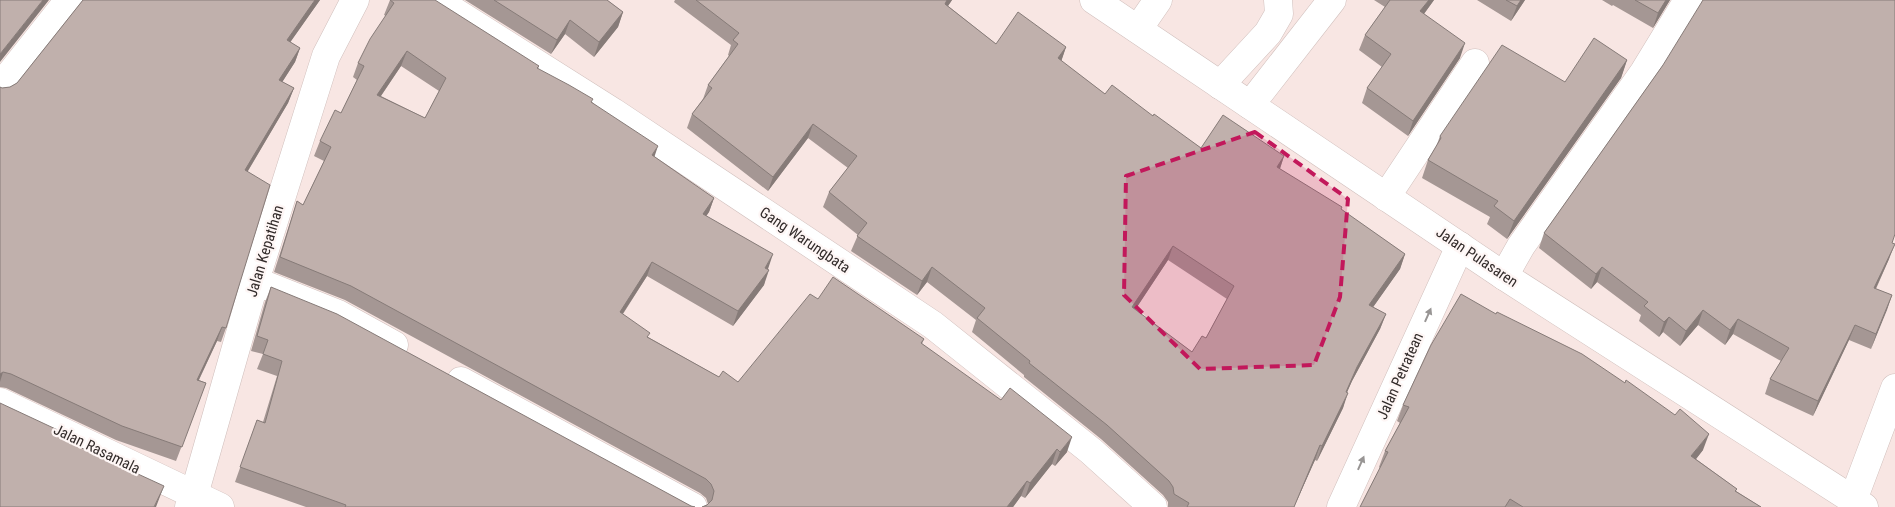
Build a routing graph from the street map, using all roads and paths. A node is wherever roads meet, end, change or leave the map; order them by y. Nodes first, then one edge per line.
1 (69, 0) edge
2 (355, 0) edge
3 (436, 0) edge
4 (1094, 0) edge
5 (1158, 0) edge
6 (1278, 0) edge
7 (1332, 0) edge
8 (1688, 0) edge
9 (1138, 29) junction
10 (1475, 63) dead end
11 (1220, 85) junction
12 (0, 87) edge
13 (1250, 105) junction
14 (1386, 197) junction
15 (1460, 246) junction
16 (1504, 276) junction
17 (255, 281) junction
18 (415, 357) edge
19 (440, 370) edge
20 (1895, 388) edge
21 (0, 402) edge
22 (191, 501) edge
23 (1859, 504) edge
24 (220, 507) edge
25 (693, 507) edge
26 (1154, 507) edge
27 (1341, 507) edge

1 - 12 street
2 - 17 street, Jalan Kepatihan
3 - 26 street, Gang Warungbata
4 - 9 street, Jalan Pulasaren
5 - 9 street
6 - 11 street
7 - 13 street
8 - 16 street
9 - 11 street, Jalan Pulasaren
10 - 14 street
11 - 13 street, Jalan Pulasaren
13 - 14 street, Jalan Pulasaren
14 - 15 street, Jalan Pulasaren
15 - 16 street, Jalan Pulasaren
27 -> 15 street, Jalan Petratean
16 - 23 street, Jalan Pulasaren
17 - 18 street
17 - 22 street, Jalan Kepatihan
19 - 25 street
20 - 23 street
21 - 22 street, Jalan Rasamala
22 - 24 street, Jalan Rasamala

